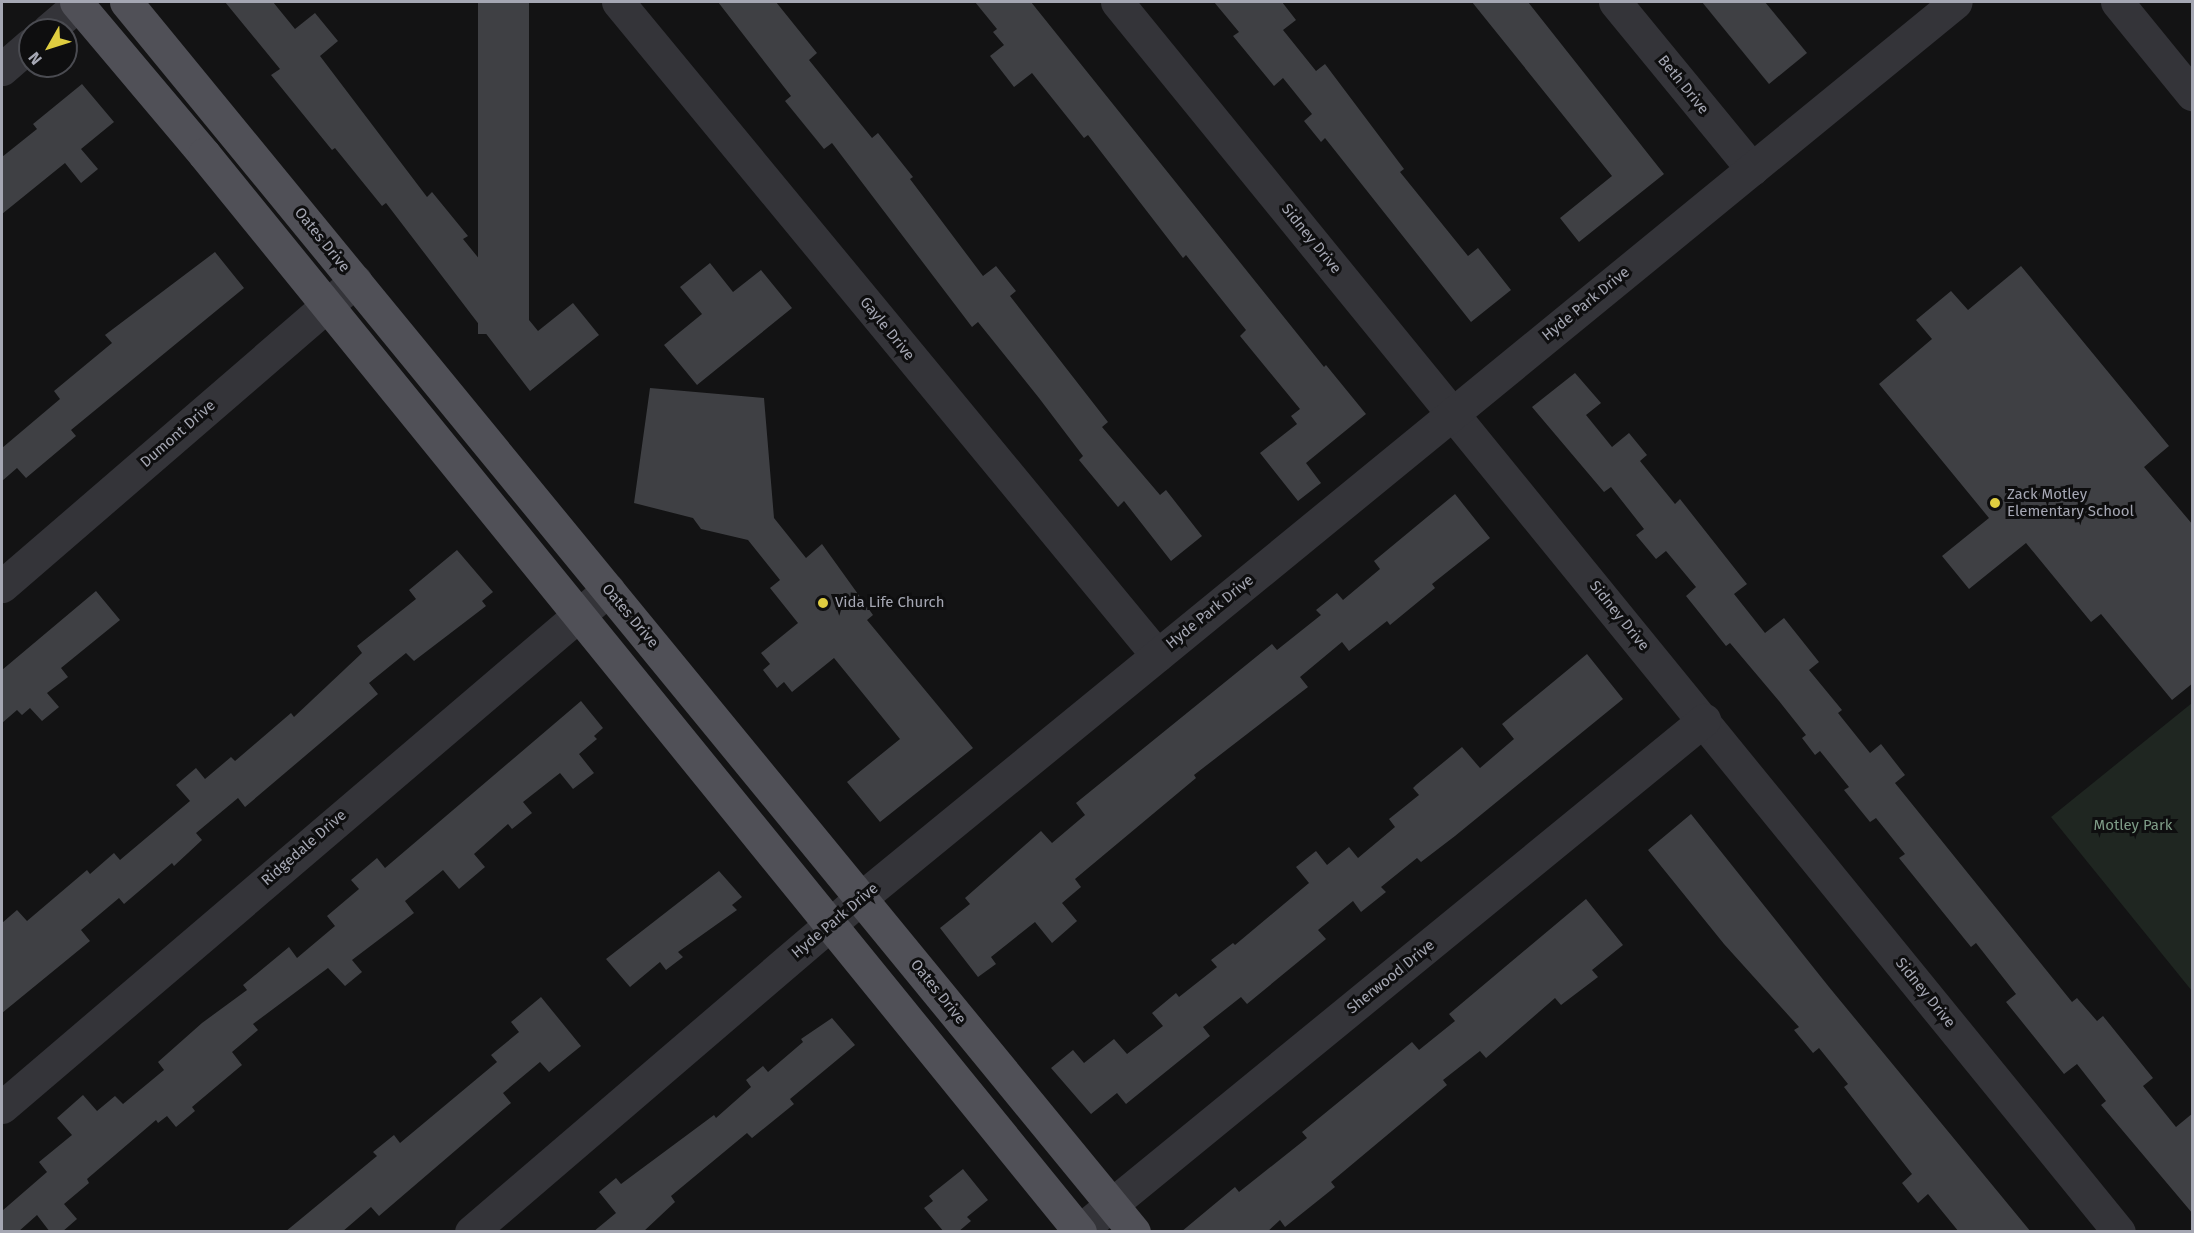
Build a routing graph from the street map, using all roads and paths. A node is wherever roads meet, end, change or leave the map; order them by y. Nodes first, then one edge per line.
1 (78, 2) edge
2 (126, 2) edge
3 (618, 2) edge
4 (1117, 2) edge
5 (1615, 2) edge
6 (1956, 2) edge
7 (2117, 2) edge
8 (61, 18) edge
9 (18, 55) edge
10 (2, 69) edge
11 (2193, 94) edge
12 (1752, 169) junction
13 (355, 281) junction
14 (326, 307) junction
15 (1453, 412) junction
16 (2, 586) edge
17 (608, 590) junction
18 (577, 615) junction
19 (1157, 655) junction
20 (1704, 720) junction
21 (862, 897) junction
22 (830, 925) junction
23 (2, 1107) edge
24 (1112, 1206) junction
25 (1079, 1231) edge
26 (471, 1232) edge
27 (1134, 1232) edge
28 (2119, 1232) edge

1 - 8 street
1 - 14 main road
2 - 13 main road, Oates Drive
3 - 19 street, Gayle Drive
4 - 15 street, Sidney Drive
5 - 12 street, Beth Drive
6 - 12 street, Hyde Park Drive
7 - 11 street
9 - 10 street
12 - 15 street, Hyde Park Drive
13 - 14 street, Dumont Drive
13 - 17 main road, Oates Drive
14 - 16 street, Dumont Drive
14 - 18 main road
15 - 19 street, Hyde Park Drive
15 - 20 street, Sidney Drive
17 - 18 street, Ridgedale Drive
17 - 21 main road, Oates Drive
18 - 22 main road
18 - 23 street, Ridgedale Drive
19 - 21 street, Hyde Park Drive
20 - 24 street, Sherwood Drive
20 - 28 street, Sidney Drive
21 - 22 street, Hyde Park Drive
21 - 24 main road, Oates Drive
22 - 25 main road
22 - 26 street, Hyde Park Drive
24 - 25 street, Sherwood Drive
24 - 27 main road, Oates Drive

